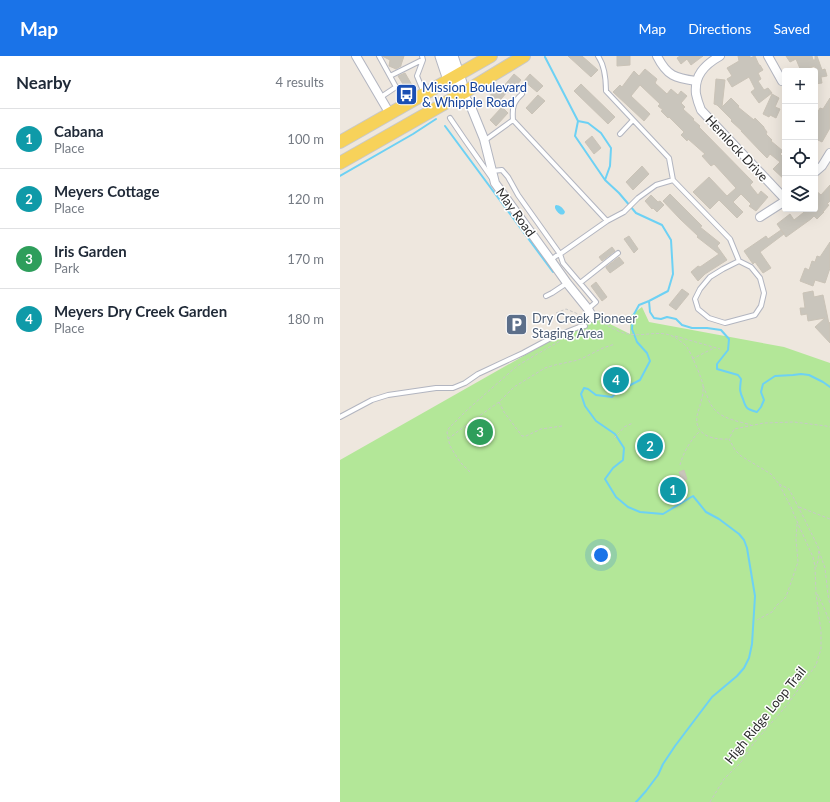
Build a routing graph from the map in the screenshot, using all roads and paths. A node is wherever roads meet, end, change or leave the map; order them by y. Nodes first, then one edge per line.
1 (356, 56) edge
2 (379, 56) edge
3 (441, 56) edge
4 (452, 56) edge
5 (491, 56) edge
6 (524, 56) edge
7 (598, 56) edge
8 (657, 56) edge
9 (720, 56) edge
10 (768, 56) edge
11 (422, 58) edge
12 (390, 76) junction
13 (454, 77) junction
14 (696, 81) junction
15 (782, 81) dead end
16 (463, 93) junction
17 (425, 94) junction
18 (522, 94) dead end
19 (380, 98) junction
20 (390, 114) junction
21 (450, 118) dead end
22 (513, 120) junction
23 (633, 120) junction
24 (620, 134) dead end
25 (484, 141) junction
26 (340, 142) edge
27 (830, 153) edge
28 (340, 164) edge
29 (818, 169) edge
30 (492, 171) junction
31 (673, 180) junction
32 (495, 183) junction
33 (782, 197) edge
34 (782, 202) edge
35 (760, 217) dead end
36 (607, 221) junction
37 (618, 253) dead end
38 (560, 254) junction
39 (551, 260) junction
40 (738, 261) junction
41 (567, 283) junction
42 (580, 283) junction
43 (546, 296) dead end
44 (588, 309) junction
45 (556, 313) dead end
46 (593, 318) junction
47 (585, 326) dead end
48 (674, 336) junction
49 (563, 339) dead end
50 (615, 344) dead end
51 (715, 347) junction
52 (720, 349) dead end
53 (692, 358) junction
54 (703, 385) junction
55 (499, 402) junction
56 (340, 417) edge
57 (633, 423) dead end
58 (562, 426) dead end
59 (752, 426) junction
60 (830, 428) edge
61 (700, 431) junction
62 (614, 438) dead end
63 (729, 439) junction
64 (448, 440) junction
65 (680, 465) dead end
66 (470, 472) dead end
67 (779, 484) junction
68 (798, 506) junction
69 (830, 519) edge
70 (797, 522) junction
71 (819, 549) junction
72 (815, 570) junction
73 (816, 594) junction
74 (830, 605) edge
75 (757, 620) dead end
76 (830, 623) edge
77 (710, 802) edge

1 - 19 street
2 - 12 lane
3 - 13 main road
4 - 13 main road
5 - 13 main road
6 - 16 main road
7 - 23 lane
8 - 14 street
9 - 14 street
10 - 15 street
11 - 12 lane
11 - 17 lane
12 - 19 lane
13 - 16 main road
13 - 17 main road
14 - 33 street, Hemlock Drive
16 - 25 street, May Road
16 - 28 main road
17 - 20 main road
18 - 22 lane
19 - 20 street
20 - 26 main road
21 - 32 lane
22 - 25 lane
22 - 36 lane
23 - 24 lane
23 - 31 lane
25 - 30 street, May Road
27 - 29 street
30 - 32 street, May Road
30 - 38 lane
31 - 36 lane
31 - 40 lane
32 - 39 street, May Road
34 - 35 street
36 - 38 lane
37 - 42 lane
38 - 39 lane
38 - 42 lane
39 - 41 street, May Road
40 - 40 lane
41 - 43 lane
41 - 44 street, May Road
42 - 44 lane
44 - 46 street, May Road
45 - 46 path
46 - 48 path
47 - 56 lane
48 - 51 path
48 - 53 path
49 - 64 path
50 - 55 path
51 - 52 path
51 - 53 path
53 - 54 path
54 - 59 path
54 - 61 path
55 - 58 path
55 - 64 path
57 - 62 path
59 - 60 path
59 - 63 path
61 - 63 path
61 - 65 path
63 - 67 path, High Ridge Loop Trail
64 - 66 path
67 - 68 path
67 - 70 path, High Ridge Loop Trail
68 - 69 path
68 - 71 path
70 - 72 path, High Ridge Loop Trail
70 - 75 path
71 - 72 path
71 - 74 path
72 - 73 path, High Ridge Loop Trail
73 - 76 path
73 - 77 path, High Ridge Loop Trail

